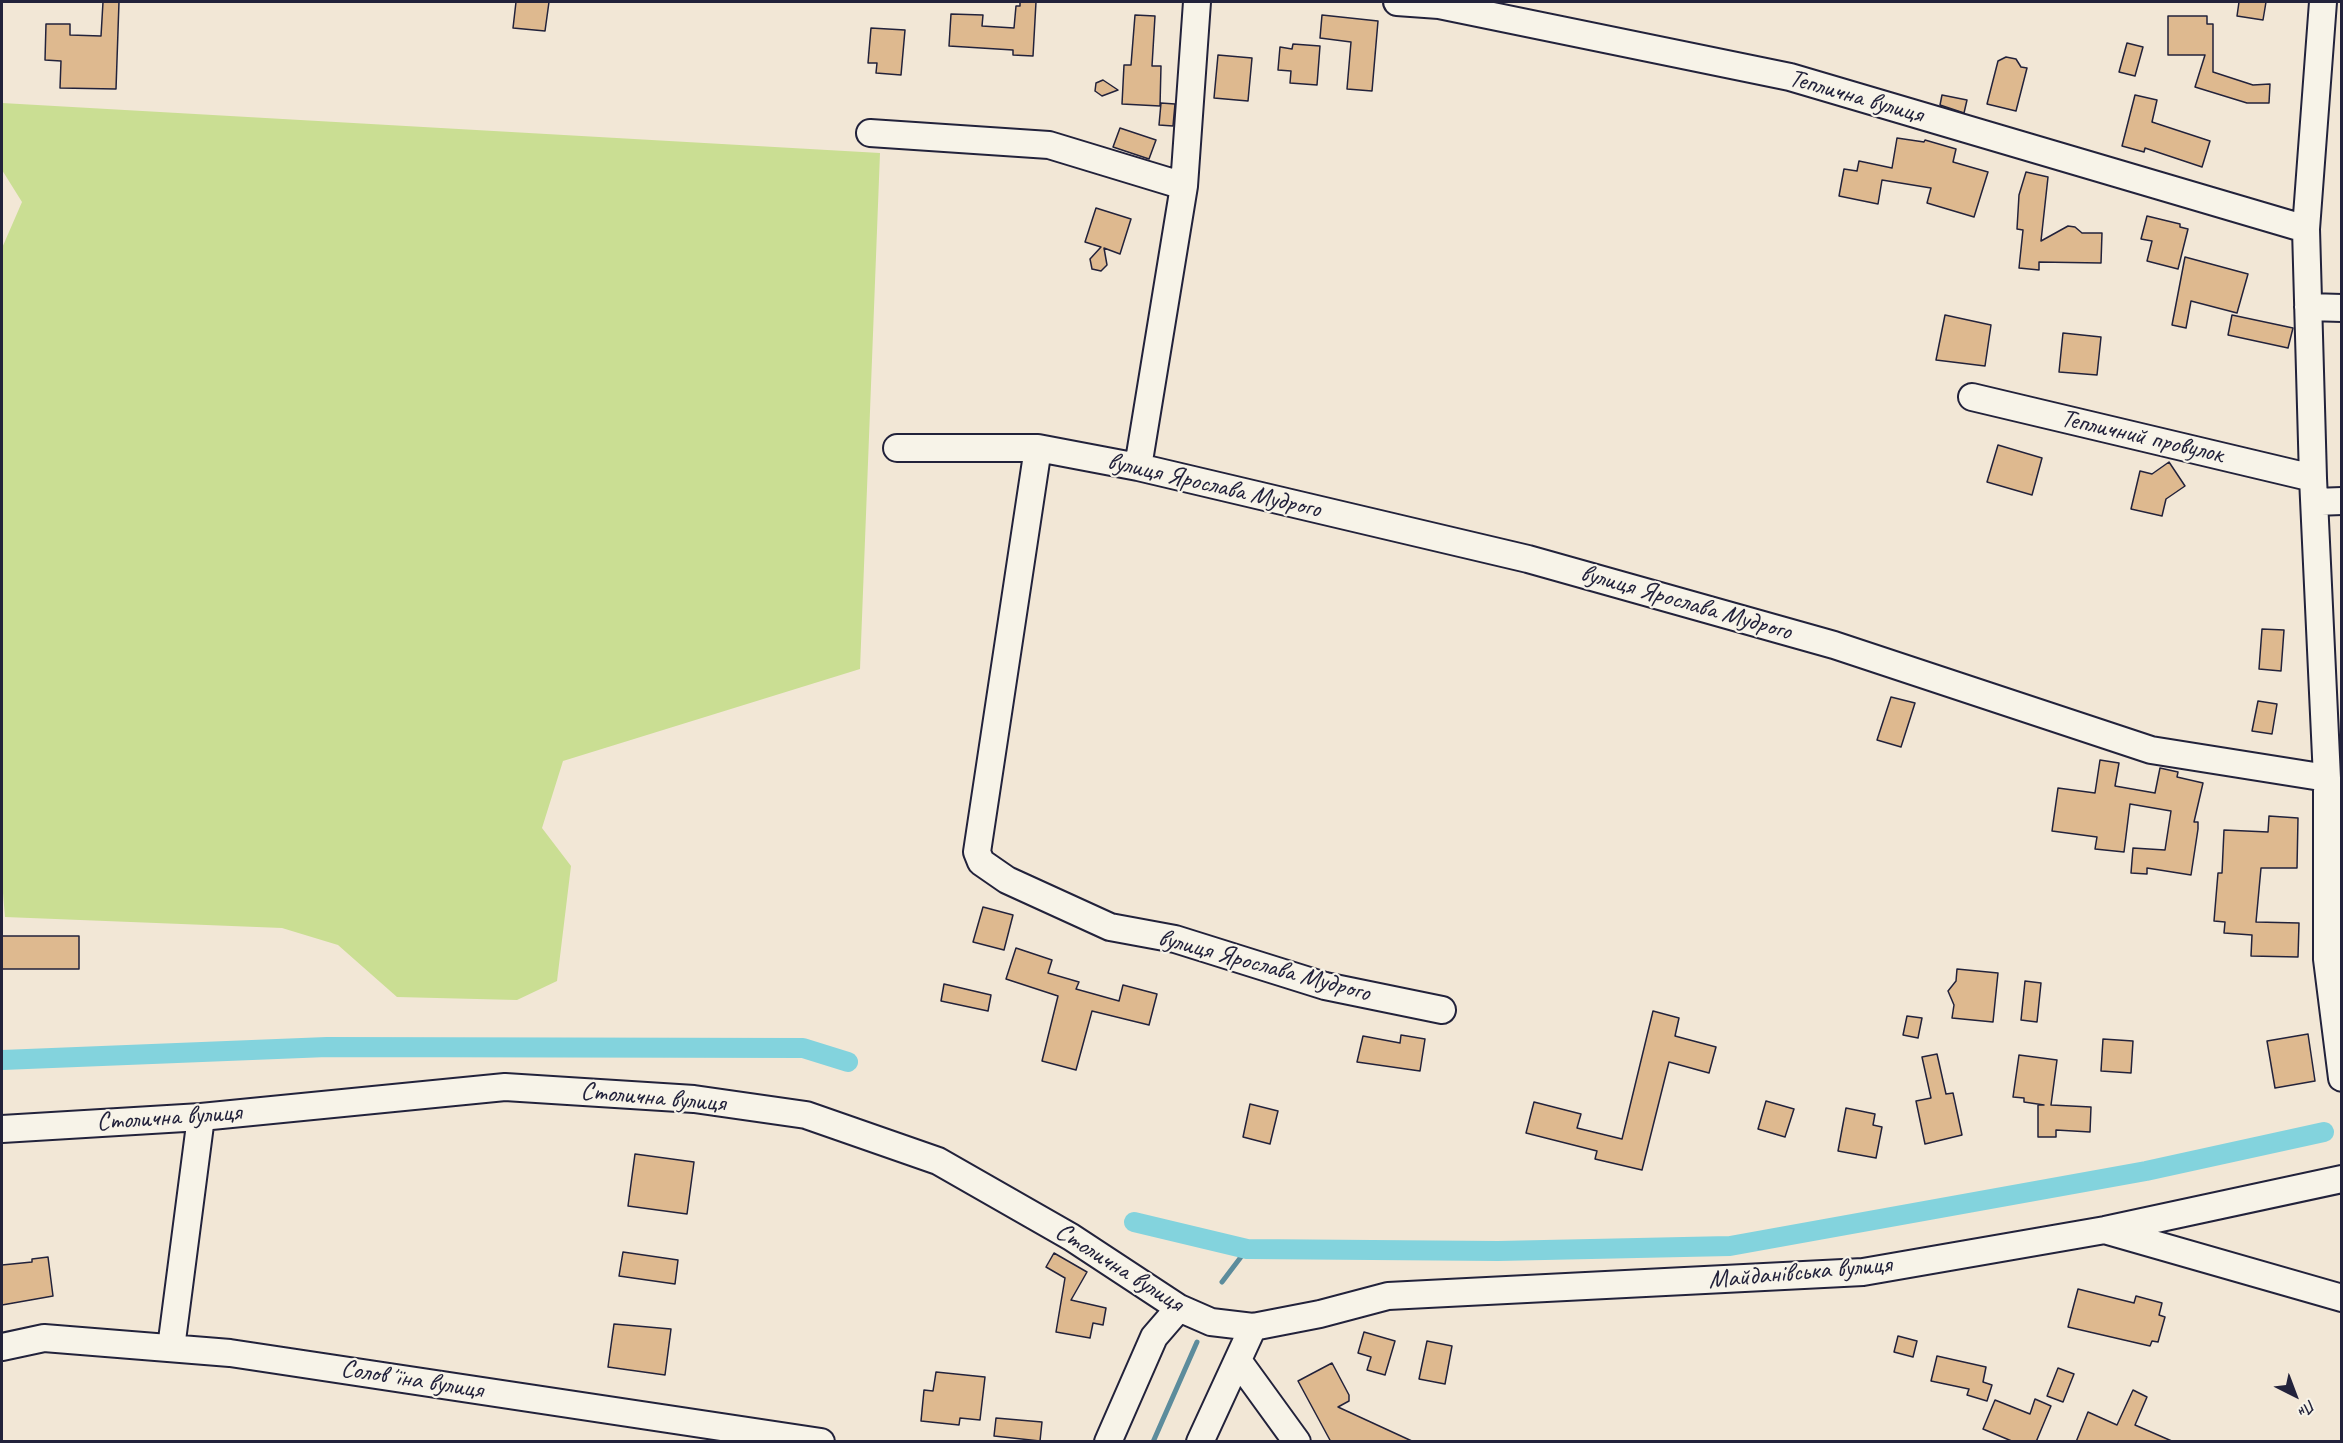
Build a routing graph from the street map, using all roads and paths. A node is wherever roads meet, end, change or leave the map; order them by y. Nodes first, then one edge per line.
1 (1197, 2) edge
2 (1397, 2) edge
3 (2323, 2) edge
4 (870, 133) dead end
5 (1184, 186) junction
6 (2306, 230) junction
7 (2308, 307) junction
8 (2342, 308) edge
9 (1972, 397) dead end
10 (897, 448) dead end
11 (1038, 448) junction
12 (1138, 467) junction
13 (2314, 490) junction
14 (2342, 501) edge
15 (2326, 778) junction
16 (1442, 1010) dead end
17 (2341, 1073) edge
18 (201, 1118) junction
19 (2, 1129) edge
20 (2342, 1179) edge
21 (2105, 1230) junction
22 (2342, 1298) edge
23 (1179, 1308) junction
24 (1253, 1327) junction
25 (2, 1347) edge
26 (171, 1348) junction
27 (1239, 1362) junction
28 (821, 1442) edge
29 (1108, 1442) edge
30 (1200, 1442) edge
31 (1297, 1442) edge

1 - 5 street
2 - 6 street, Теплична вулиця
3 - 6 street
4 - 5 street
5 - 12 street
6 - 7 street
7 - 8 street
7 - 13 street
9 - 13 street, Тепличний провулок
10 - 11 street, вулиця Ярослава Мудрого
11 - 12 street, вулиця Ярослава Мудрого
11 - 16 street, вулиця Ярослава Мудрого
12 - 15 street, вулиця Ярослава Мудрого
13 - 14 street, Тепличний провулок
13 - 15 street
15 - 17 street
18 - 19 street, Столична вулиця
18 - 23 street, Столична вулиця
18 - 26 street
20 - 21 street, Майданівська вулиця
21 - 22 street
21 - 24 street, Майданівська вулиця
23 - 24 street, Столична вулиця
23 - 29 street
24 - 27 street
25 - 26 street, Соловʼїна вулиця
26 - 28 street, Соловʼїна вулиця
27 - 30 street
27 - 31 street

